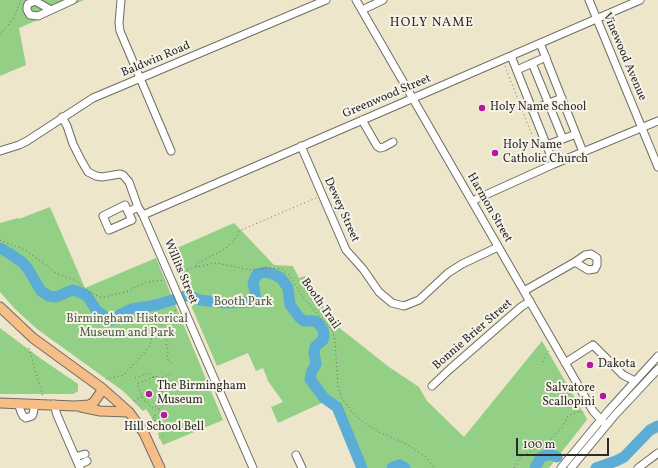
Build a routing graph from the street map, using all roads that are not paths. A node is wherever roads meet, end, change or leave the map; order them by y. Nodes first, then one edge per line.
1 (73, 0) edge
2 (121, 0) edge
3 (326, 0) edge
4 (356, 0) edge
5 (383, 0) edge
6 (588, 0) edge
7 (640, 0) edge
8 (51, 10) dead end
9 (362, 10) junction
10 (596, 19) junction
11 (540, 43) junction
12 (511, 56) junction
13 (546, 57) junction
14 (532, 63) junction
15 (517, 70) junction
16 (141, 78) junction
17 (412, 98) junction
18 (562, 98) junction
19 (548, 103) junction
20 (532, 110) junction
21 (62, 118) junction
22 (362, 120) junction
23 (658, 121) edge
24 (642, 128) junction
25 (576, 134) junction
26 (562, 140) junction
27 (393, 142) dead end
28 (547, 145) junction
29 (301, 146) junction
30 (171, 151) dead end
31 (0, 152) edge
32 (583, 152) junction
33 (554, 164) junction
34 (658, 167) edge
35 (472, 201) junction
36 (138, 207) junction
37 (128, 212) dead end
38 (143, 215) junction
39 (498, 247) junction
40 (575, 262) dead end
41 (524, 291) junction
42 (530, 301) junction
43 (0, 308) edge
44 (658, 356) edge
45 (565, 363) junction
46 (656, 374) edge
47 (635, 381) junction
48 (432, 386) dead end
49 (103, 389) junction
50 (0, 403) edge
51 (18, 403) junction
52 (35, 404) junction
53 (54, 404) junction
54 (75, 406) junction
55 (129, 412) junction
56 (600, 420) junction
57 (606, 425) junction
58 (658, 453) edge
59 (296, 455) dead end
60 (75, 457) junction
61 (88, 463) edge
62 (79, 467) edge
63 (160, 468) edge
64 (253, 468) edge
65 (302, 468) edge
66 (561, 468) edge
67 (571, 468) edge
68 (638, 468) edge

1 - 8 street
2 - 16 street
3 - 16 street, Baldwin Road
4 - 9 street, Harmon Street
5 - 9 street
6 - 10 street, Vinewood Avenue
7 - 10 street, Greenwood Street
9 - 17 street, Harmon Street
10 - 11 street, Greenwood Street
10 - 24 street, Vinewood Avenue
11 - 12 street, Greenwood Street
11 - 13 street
12 - 15 street
12 - 17 street, Greenwood Street
13 - 14 street
13 - 18 street
14 - 15 street
14 - 19 street
15 - 20 street
16 - 21 street, Baldwin Road
16 - 30 street
17 - 22 street, Greenwood Street
17 - 35 street, Harmon Street
18 - 19 street
18 - 25 street
19 - 20 street
19 - 26 street
20 - 28 street
21 - 31 street, Baldwin Road
21 - 36 street, Willits Street
22 - 27 street
22 - 29 street, Greenwood Street
23 - 24 street
24 - 32 street
24 - 34 street, Vinewood Avenue
25 - 26 street
25 - 32 street
26 - 28 street
28 - 33 street
29 - 38 street, Greenwood Street
29 - 39 street, Dewey Street
32 - 33 street
33 - 35 street
35 - 39 street, Harmon Street
36 - 37 street
36 - 38 street, Willits Street
38 - 64 street, Willits Street
39 - 41 street, Harmon Street
40 - 41 street
41 - 42 street, Harmon Street
42 - 45 street, Harmon Street
42 - 48 street, Bonnie Brier Street
43 - 49 main road
44 - 47 street
45 - 47 street
45 - 56 street, Harmon Street
46 - 57 street
47 - 56 street
49 - 54 main road
49 - 55 main road
50 - 51 main road
51 - 52 main road
51 - 52 street
52 - 53 main road
53 - 54 main road
53 - 60 street
54 - 55 main road
55 - 63 main road
56 - 57 street, Harmon Street
56 - 66 street
57 - 67 street
58 - 68 street
59 - 65 street
60 - 61 street
60 - 62 street
61 - 62 street

